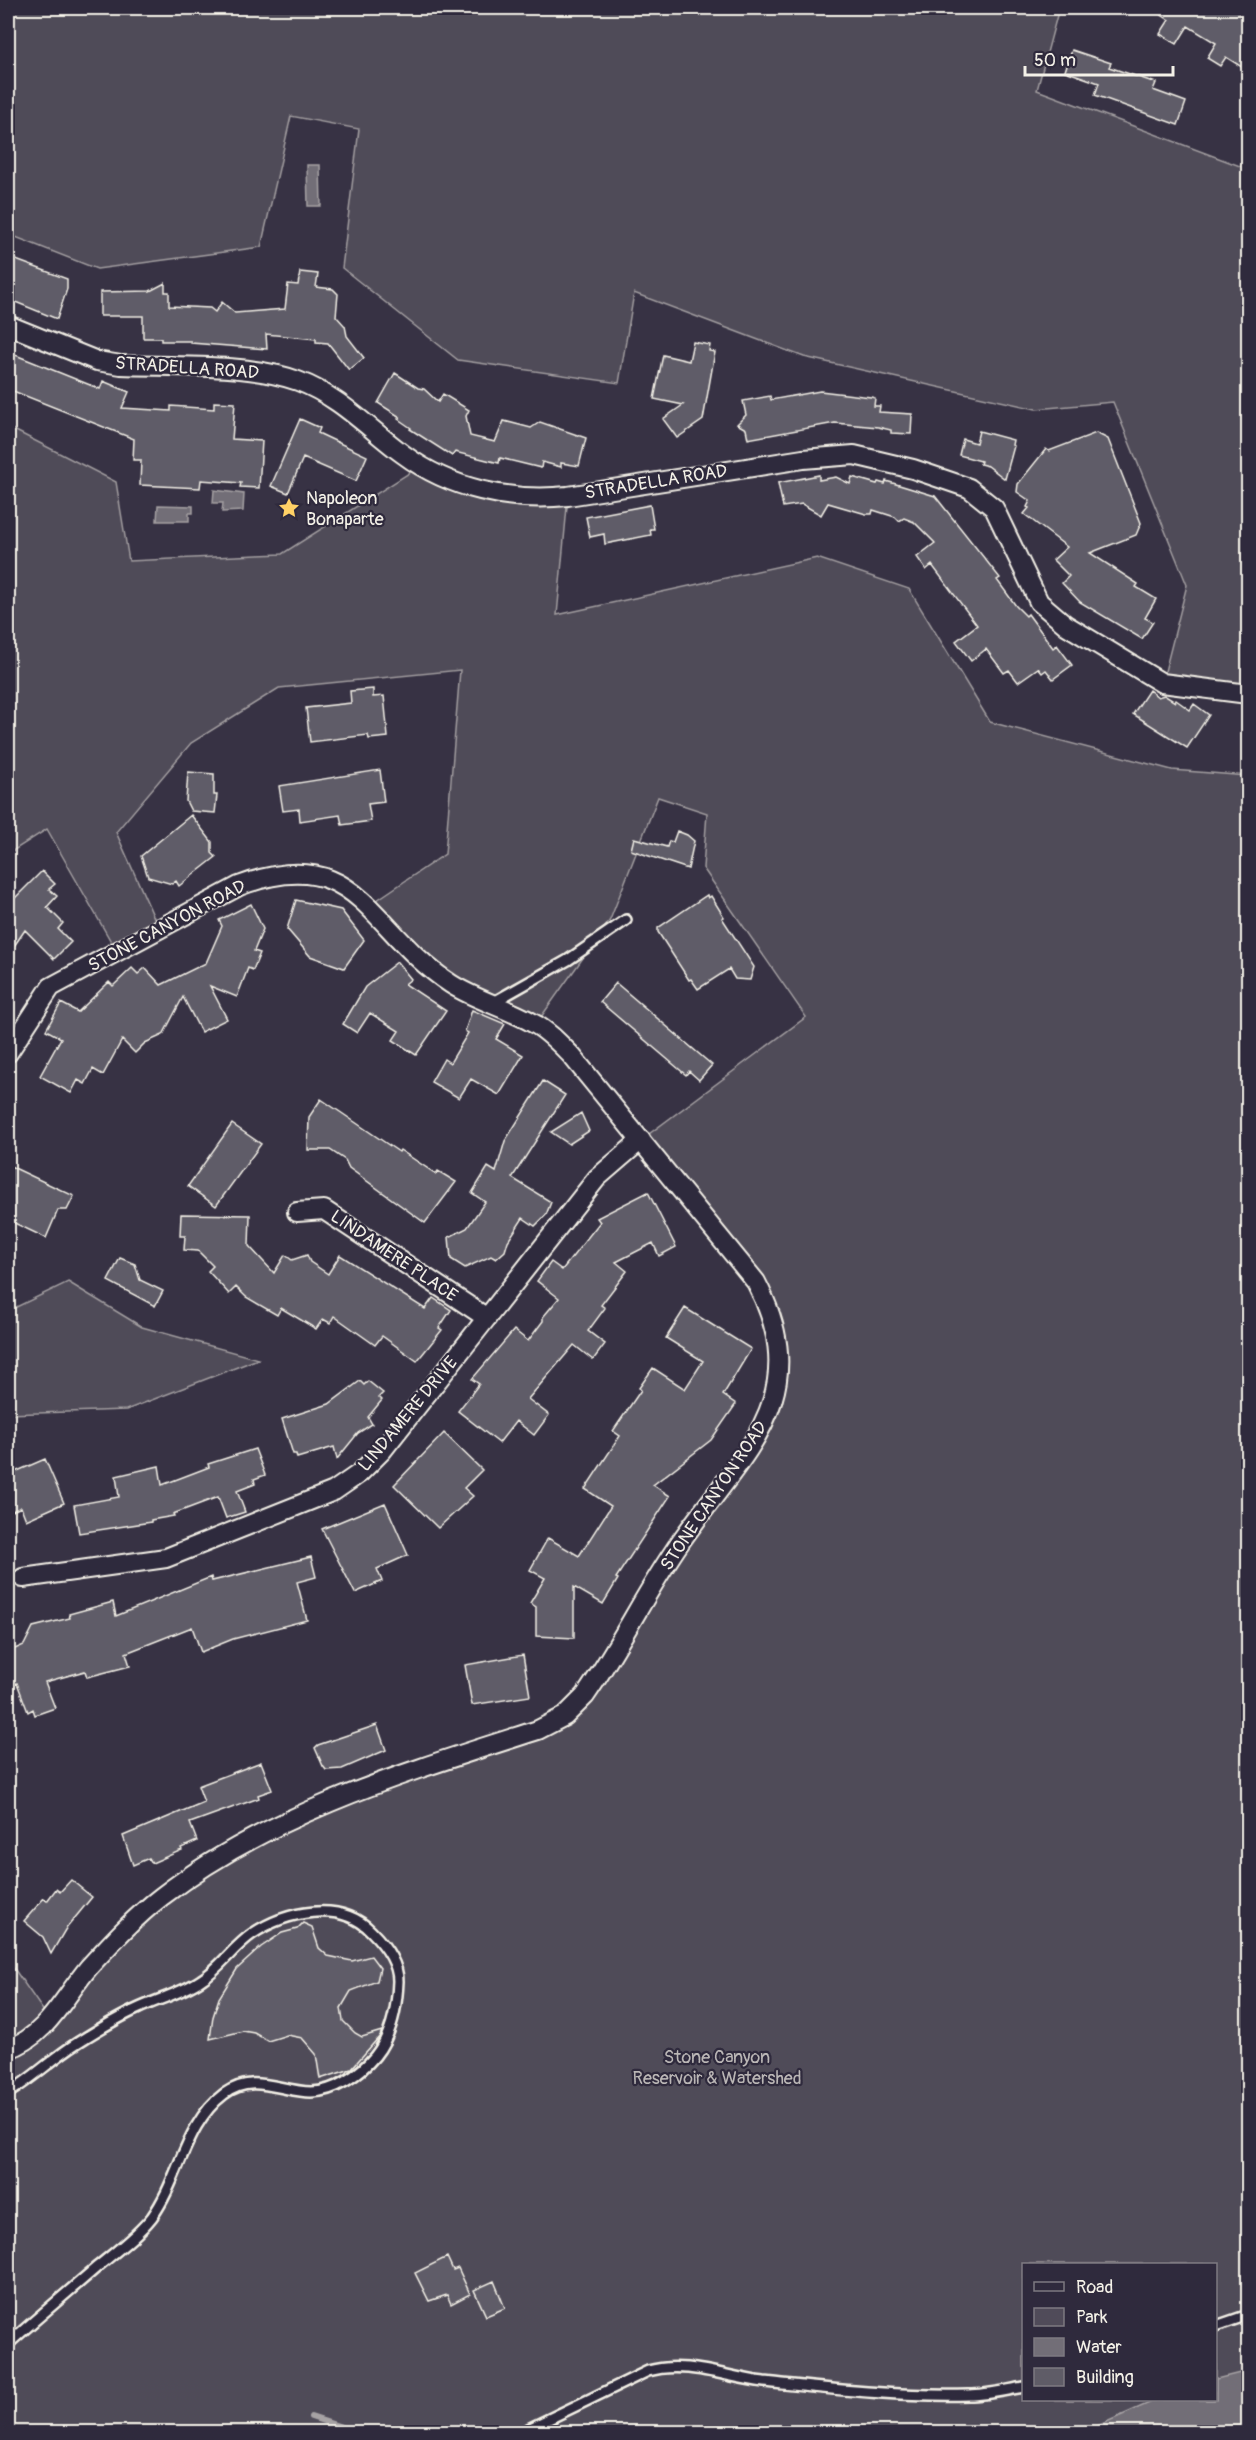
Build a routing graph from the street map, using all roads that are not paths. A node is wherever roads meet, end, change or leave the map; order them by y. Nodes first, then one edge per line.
1 (8, 325) edge
2 (1248, 694) edge
3 (626, 920) dead end
4 (492, 1003) junction
5 (8, 1053) edge
6 (641, 1140) junction
7 (297, 1212) dead end
8 (487, 1318) junction
9 (22, 1578) dead end
10 (8, 2049) edge
11 (8, 2093) edge
12 (1248, 2315) edge
13 (1217, 2325) edge
14 (8, 2344) edge
15 (1022, 2387) edge
16 (522, 2433) edge

1 - 2 street, STRADELLA ROAD
3 - 4 lane
4 - 5 street, STONE CANYON ROAD
4 - 6 street, STONE CANYON ROAD
6 - 8 street, LINDAMERE DRIVE
6 - 10 street, STONE CANYON ROAD
7 - 8 street, LINDAMERE PLACE
8 - 9 street, LINDAMERE DRIVE
11 - 14 lane
12 - 13 lane
15 - 16 lane

